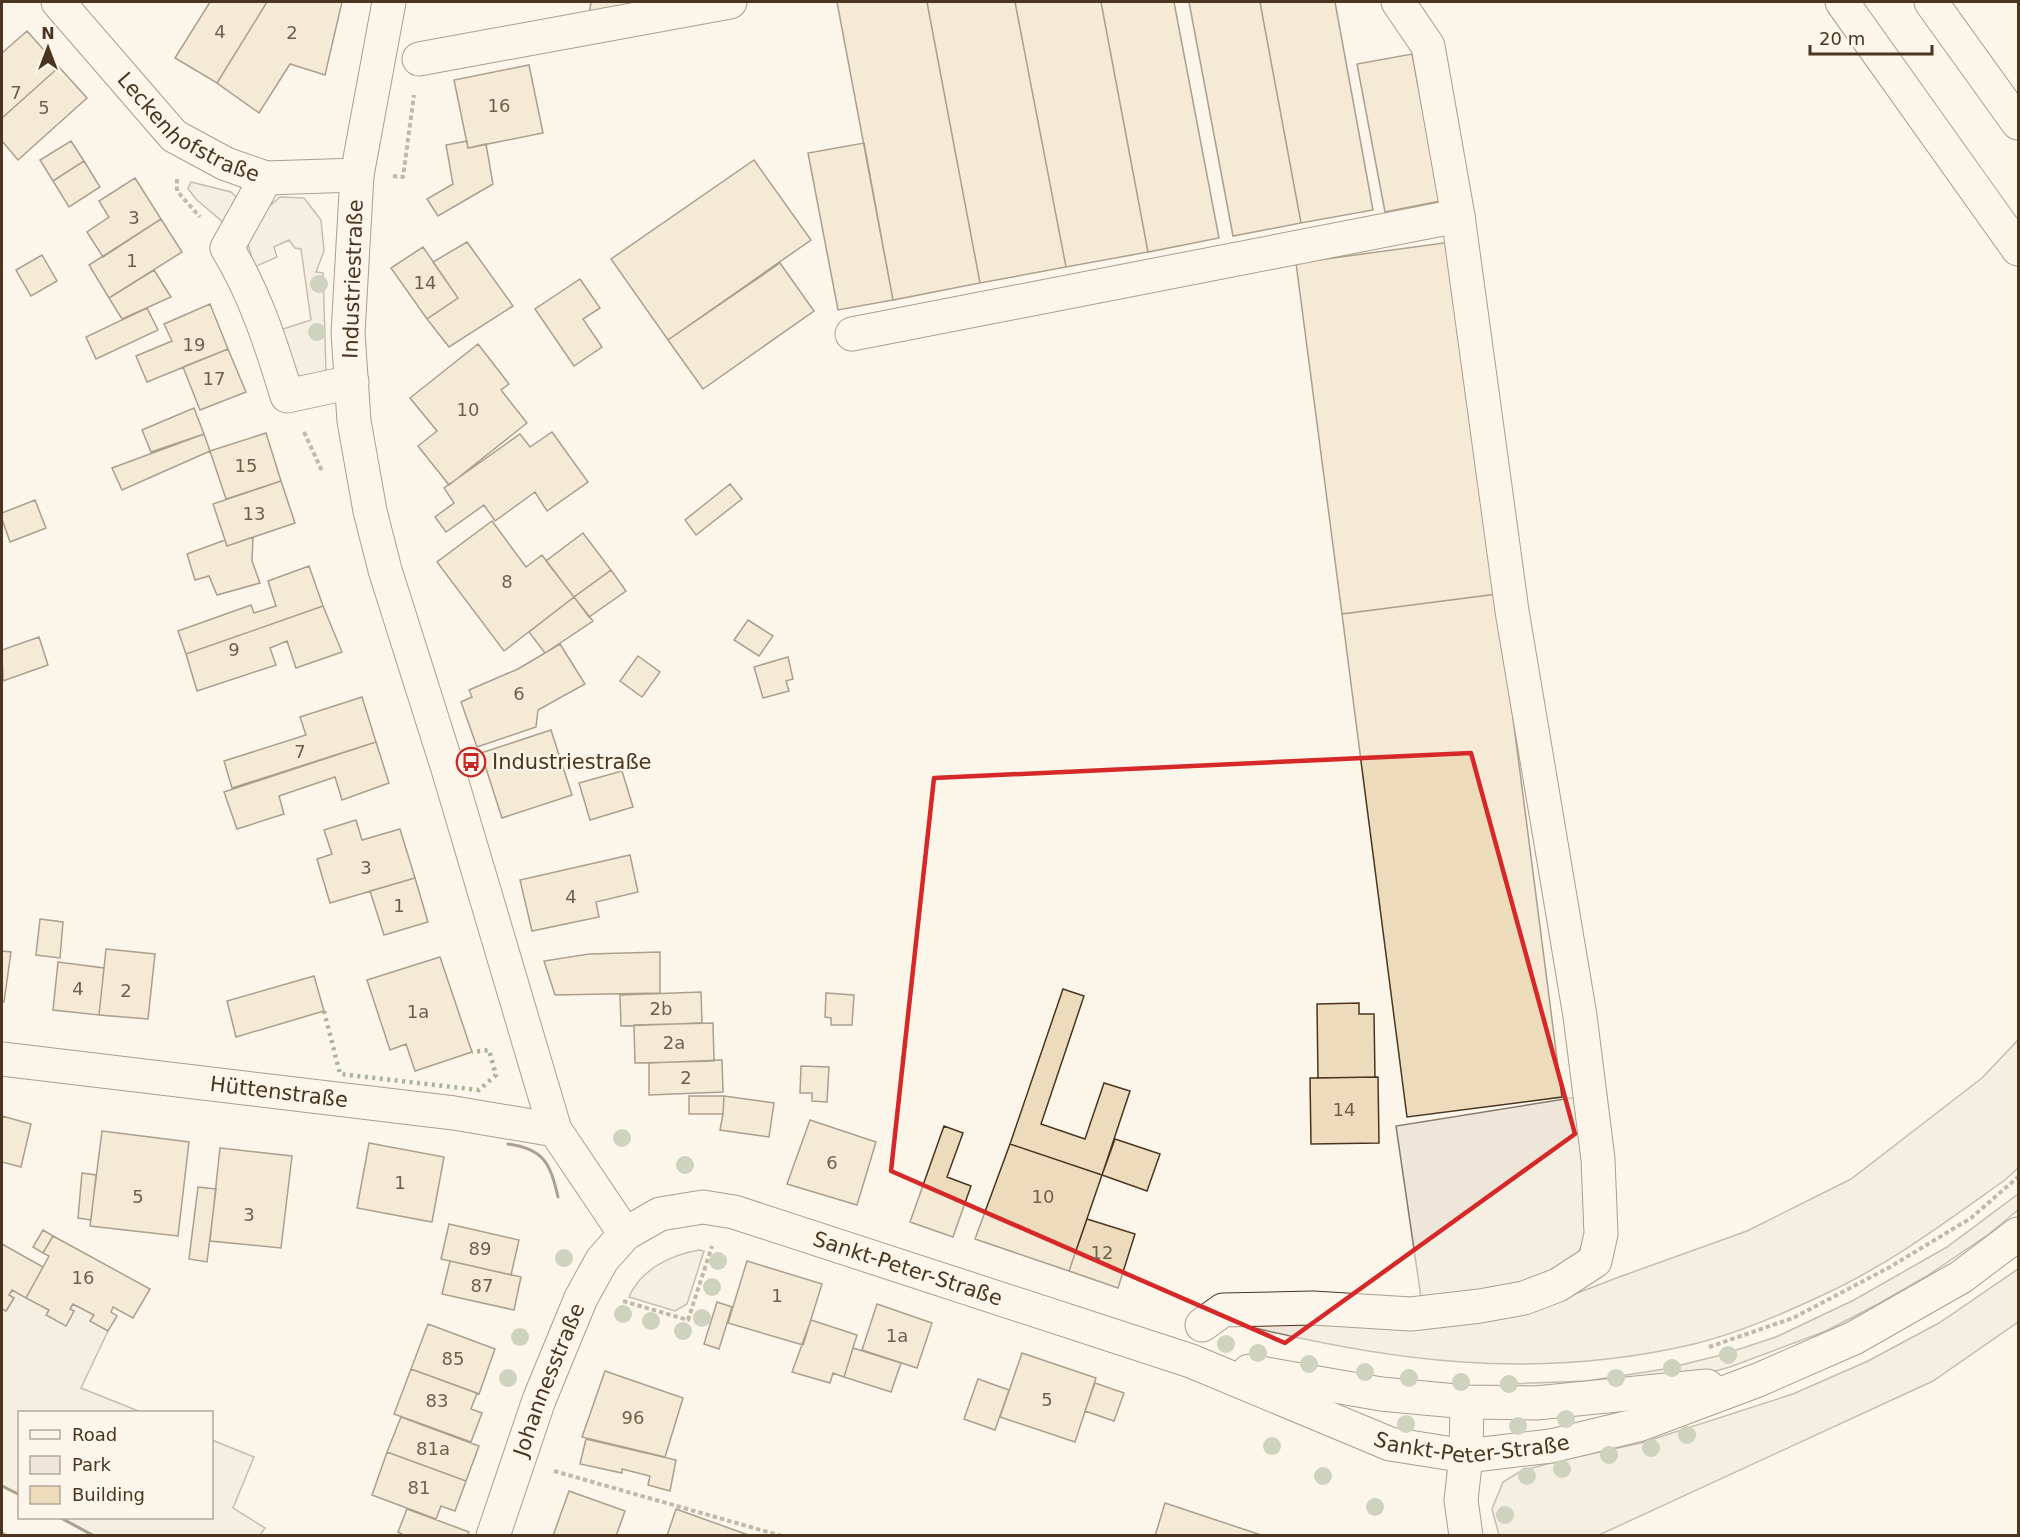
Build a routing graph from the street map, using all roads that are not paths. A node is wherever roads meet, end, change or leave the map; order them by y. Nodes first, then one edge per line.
1 (58, 2) edge
2 (389, 2) edge
3 (730, 2) edge
4 (1398, 2) edge
5 (1842, 2) edge
6 (1931, 2) edge
7 (419, 59) dead end
8 (2019, 123) edge
9 (357, 175) junction
10 (266, 178) junction
11 (1458, 216) junction
12 (2019, 249) edge
13 (852, 334) dead end
14 (352, 382) junction
15 (2, 1059) edge
16 (555, 1130) junction
17 (625, 1234) junction
18 (2019, 1234) edge
19 (1202, 1325) dead end
20 (1191, 1361) junction
21 (1758, 1380) junction
22 (1467, 1402) junction
23 (1466, 1456) junction
24 (493, 1536) edge
25 (1466, 1536) edge

1 - 10 main road, Leckenhofstraße
2 - 9 main road, Industriestraße
3 - 7 main road
4 - 11 main road
5 - 12 main road
6 - 8 main road
9 - 10 main road, Leckenhofstraße
9 - 14 main road, Industriestraße
10 - 14 main road
11 - 13 main road
11 - 19 main road
14 - 16 main road, Industriestraße
15 - 16 main road, Hüttenstraße
16 - 17 main road, Industriestraße
17 - 20 main road, Sankt-Peter-Straße
17 - 24 main road, Johannesstraße
18 - 21 main road, Sankt-Peter-Straße
20 - 22 main road, Sankt-Peter-Straße
20 - 23 main road, Sankt-Peter-Straße
21 - 22 main road, Sankt-Peter-Straße
21 - 23 main road, Sankt-Peter-Straße
22 - 23 main road
23 - 25 main road

